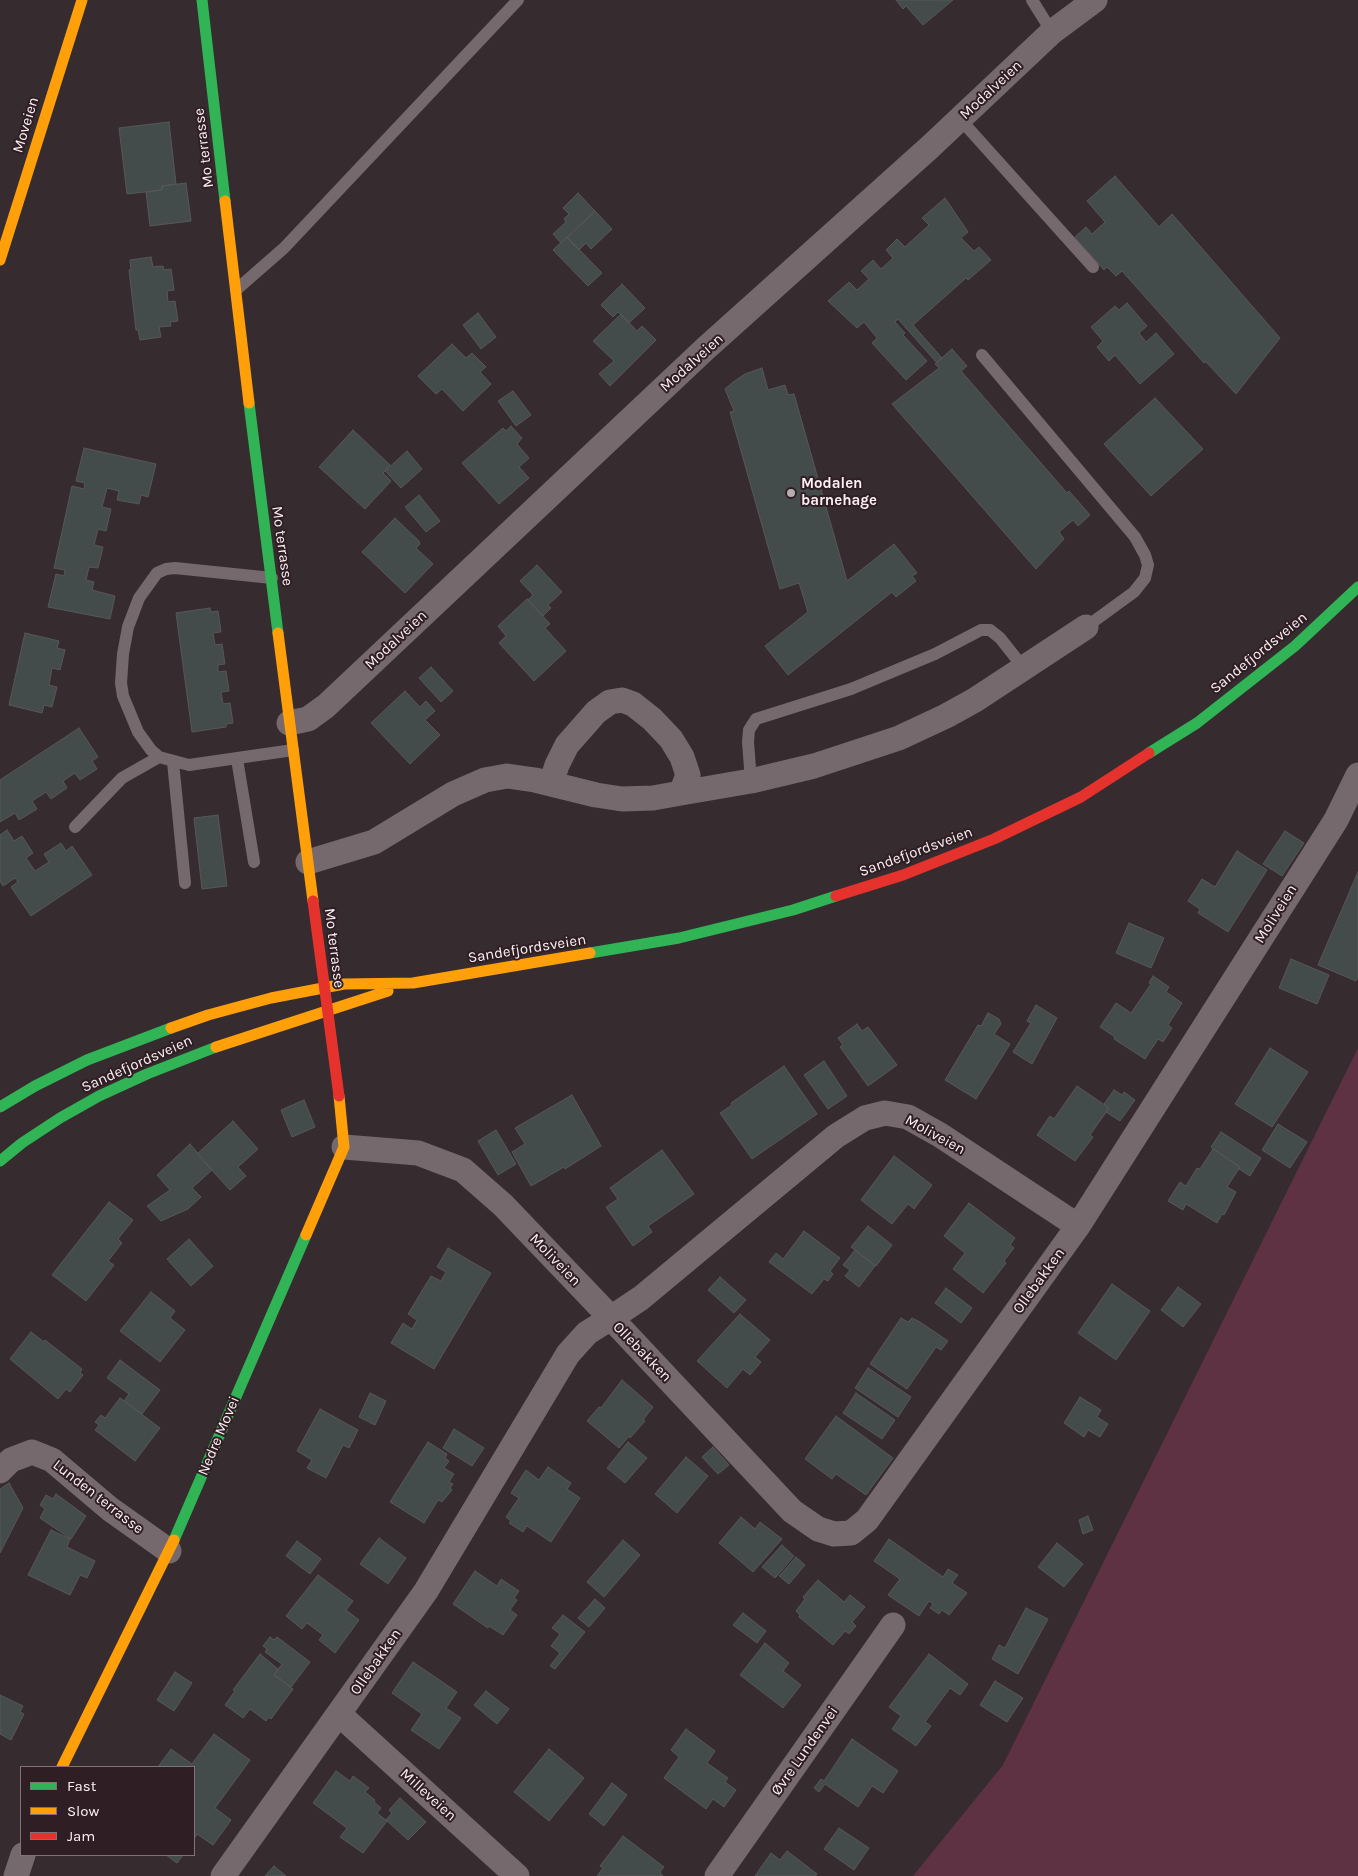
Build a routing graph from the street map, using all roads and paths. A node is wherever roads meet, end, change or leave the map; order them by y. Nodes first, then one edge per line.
1 (82, 0) edge
2 (202, 0) edge
3 (518, 0) edge
4 (1032, 0) edge
5 (1095, 0) edge
6 (1052, 32) junction
7 (960, 119) junction
8 (0, 260) edge
9 (1093, 268) dead end
10 (236, 290) junction
11 (982, 355) dead end
12 (272, 578) junction
13 (1358, 587) edge
14 (1086, 627) joint
15 (1023, 667) junction
16 (290, 723) junction
17 (293, 750) junction
18 (159, 757) junction
19 (237, 759) junction
20 (173, 762) junction
21 (1358, 775) edge
22 (752, 781) junction
23 (551, 784) junction
24 (681, 793) junction
25 (75, 827) dead end
26 (254, 862) dead end
27 (308, 862) junction
28 (184, 883) dead end
29 (413, 983) junction
30 (0, 1107) edge
31 (344, 1147) junction
32 (0, 1161) edge
33 (1078, 1226) junction
34 (611, 1318) junction
35 (0, 1471) edge
36 (169, 1551) junction
37 (893, 1625) dead end
38 (339, 1714) junction
39 (62, 1766) edge
40 (23, 1856) edge
41 (16, 1876) edge
42 (223, 1876) edge
43 (517, 1876) edge
44 (717, 1876) edge

1 - 8 street, Moveien
2 - 10 street, Mo terrasse
3 - 10 lane
4 - 6 lane
5 - 6 street, Modalveien
6 - 7 street, Modalveien
7 - 9 lane
7 - 16 street, Modalveien
10 - 12 street, Mo terrasse
11 - 14 lane
12 - 16 street, Mo terrasse
12 - 18 lane
13 - 29 street, Sandefjordsveien
14 - 15 street
15 - 22 street
15 - 22 lane
16 - 17 street, Mo terrasse
17 - 19 lane
17 - 27 street, Mo terrasse
18 - 20 lane
18 - 25 lane
19 - 20 lane
19 - 26 lane
20 - 28 lane
21 - 33 street, Moliveien
22 - 24 street
23 - 24 street
23 - 24 street
23 - 27 street
27 - 31 street, Mo terrasse, bridge
29 - 30 street, Sandefjordsveien
29 - 32 street, Sandefjordsveien
31 - 34 street, Moliveien
31 - 36 street, Nedre Movei
33 - 34 street, Moliveien
33 - 34 street, Ollebakken
34 - 38 street, Ollebakken
35 - 36 street, Lunden terrasse
36 - 39 street, Nedre Movei
37 - 44 street, Øvre Lundenvei
38 - 42 street, Ollebakken
38 - 43 street, Milleveien
40 - 41 street

